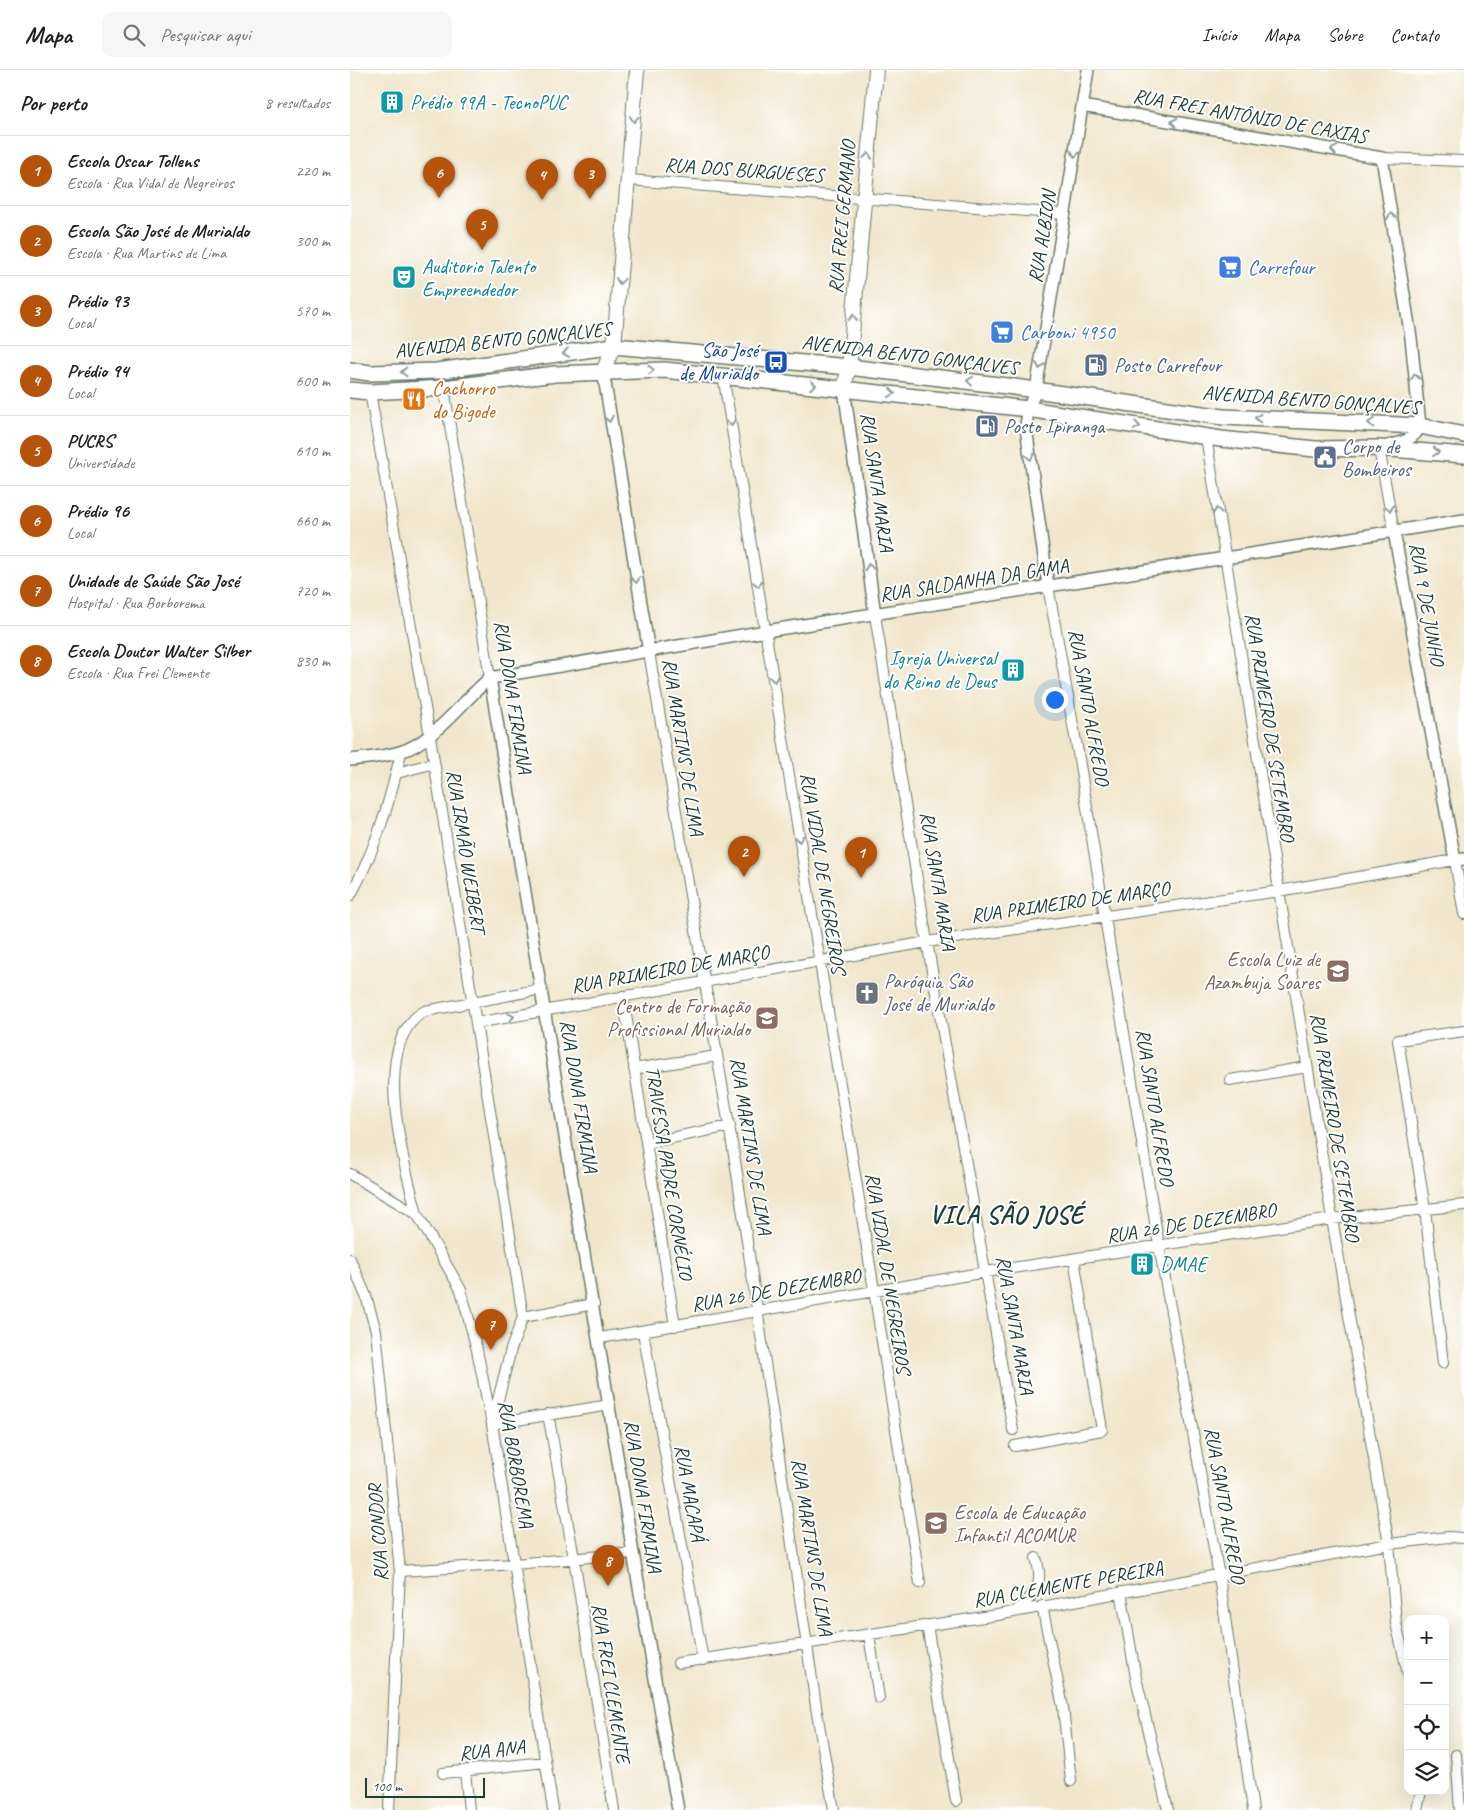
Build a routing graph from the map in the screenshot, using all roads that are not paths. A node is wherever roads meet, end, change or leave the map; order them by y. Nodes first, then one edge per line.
1 (637, 70) edge
2 (876, 70) edge
3 (1088, 70) edge
4 (1082, 106) junction
5 (1382, 158) junction
6 (1464, 161) edge
7 (629, 180) junction
8 (864, 196) junction
9 (1065, 214) junction
10 (614, 346) junction
11 (849, 367) junction
12 (350, 370) edge
13 (603, 371) junction
14 (723, 375) junction
15 (444, 388) junction
16 (844, 388) junction
17 (350, 390) edge
18 (1036, 390) junction
19 (370, 392) junction
20 (1028, 409) junction
21 (1420, 426) junction
22 (1464, 435) edge
23 (1206, 436) junction
24 (1379, 448) junction
25 (1464, 455) edge
26 (1464, 520) edge
27 (1394, 532) junction
28 (1224, 559) junction
29 (1048, 586) junction
30 (876, 615) junction
31 (766, 631) junction
32 (649, 652) junction
33 (490, 678) junction
34 (430, 736) junction
35 (401, 752) junction
36 (350, 760) edge
37 (434, 763) junction
38 (396, 773) junction
39 (1459, 860) edge
40 (1279, 891) junction
41 (350, 896) edge
42 (1464, 914) edge
43 (1106, 916) junction
44 (927, 942) junction
45 (819, 962) junction
46 (704, 983) junction
47 (542, 990) junction
48 (623, 996) junction
49 (473, 1003) junction
50 (546, 1010) junction
51 (476, 1023) junction
52 (1464, 1030) edge
53 (717, 1056) junction
54 (1307, 1067) junction
55 (634, 1069) junction
56 (1230, 1080) dead end
57 (730, 1126) junction
58 (646, 1143) junction
59 (350, 1174) edge
60 (1464, 1205) edge
61 (1424, 1209) junction
62 (416, 1214) junction
63 (1332, 1219) junction
64 (1159, 1246) junction
65 (350, 1259) edge
66 (1074, 1259) junction
67 (986, 1272) junction
68 (874, 1290) junction
69 (594, 1304) junction
70 (758, 1311) junction
71 (523, 1317) junction
72 (675, 1326) junction
73 (643, 1332) junction
74 (600, 1338) junction
75 (1443, 1363) dead end
76 (610, 1405) junction
77 (548, 1414) junction
78 (492, 1424) junction
79 (1013, 1430) dead end
80 (1015, 1446) dead end
81 (1464, 1538) edge
82 (1389, 1544) junction
83 (633, 1553) junction
84 (574, 1558) junction
85 (1036, 1558) dead end
86 (515, 1564) junction
87 (400, 1570) junction
88 (1219, 1576) junction
89 (920, 1583) dead end
90 (1121, 1592) junction
91 (1042, 1606) junction
92 (1017, 1610) junction
93 (928, 1625) junction
94 (869, 1635) junction
95 (808, 1645) junction
96 (703, 1660) junction
97 (1405, 1660) edge
98 (678, 1663) dead end
99 (879, 1698) dead end
100 (1456, 1755) dead end
101 (545, 1762) junction
102 (465, 1771) junction
103 (443, 1773) dead end
104 (1071, 1782) dead end
105 (1420, 1795) edge
106 (956, 1801) dead end
107 (389, 1810) edge
108 (469, 1810) edge
109 (553, 1810) edge
110 (614, 1810) edge
111 (678, 1810) edge
112 (834, 1810) edge
113 (1168, 1810) edge
114 (1253, 1810) edge
115 (1416, 1810) edge
116 (1460, 1810) edge

1 -> 7 main road
8 -> 2 main road, RUA FREI GERMANO
3 - 4 street, RUA ALBION
5 -> 4 street, RUA FREI ANTÔNIO DE CAXIAS
4 -> 9 street, RUA ALBION
5 - 6 street
21 -> 5 street
7 - 8 street, RUA DOS BURGUESES
7 -> 10 main road
8 - 9 street, RUA DOS BURGUESES
11 -> 8 main road, RUA FREI GERMANO
9 -> 18 street, RUA ALBION
10 - 11 main road, AVENIDA BENTO GONÇALVES
10 -> 12 main road, AVENIDA BENTO GONÇALVES
10 - 13 main road
11 - 16 main road, RUA SANTA MARIA
18 -> 11 main road, AVENIDA BENTO GONÇALVES
13 -> 14 main road, AVENIDA BENTO GONÇALVES
13 - 15 main road, AVENIDA BENTO GONÇALVES
13 -> 32 street, RUA MARTINS DE LIMA
14 -> 16 main road, AVENIDA BENTO GONÇALVES
14 -> 31 street, RUA VIDAL DE NEGREIROS
15 - 19 main road, AVENIDA BENTO GONÇALVES
15 - 33 street, RUA DONA FIRMINA
16 -> 20 main road, AVENIDA BENTO GONÇALVES
30 -> 16 street, RUA SANTA MARIA
17 - 19 main road, AVENIDA BENTO GONÇALVES
18 - 20 street, RUA ALBION
21 -> 18 main road, AVENIDA BENTO GONÇALVES
19 - 34 street, RUA IRMÃO WEIBERT
20 -> 23 main road, AVENIDA BENTO GONÇALVES
20 -> 29 street, RUA SANTO ALFREDO
21 - 22 main road, AVENIDA BENTO GONÇALVES
21 - 24 street
23 - 24 main road, AVENIDA BENTO GONÇALVES
28 -> 23 street, RUA PRIMEIRO DE SETEMBRO
24 -> 25 main road, AVENIDA BENTO GONÇALVES
24 -> 27 street, RUA 9 DE JUNHO
26 - 27 street, RUA SALDANHA DA GAMA
27 - 28 street, RUA SALDANHA DA GAMA
27 - 39 street, RUA 9 DE JUNHO
28 - 29 street, RUA SALDANHA DA GAMA
28 - 40 street, RUA PRIMEIRO DE SETEMBRO
29 - 30 street, RUA SALDANHA DA GAMA
29 - 43 street, RUA SANTO ALFREDO
30 - 31 street, RUA SALDANHA DA GAMA
30 - 44 street, RUA SANTA MARIA
31 - 32 street, RUA SALDANHA DA GAMA
31 -> 45 street, RUA VIDAL DE NEGREIROS
32 - 33 street, RUA SALDANHA DA GAMA
32 - 46 street, RUA MARTINS DE LIMA
33 - 34 street
33 - 47 street, RUA DONA FIRMINA
34 - 35 street
34 - 37 street, RUA IRMÃO WEIBERT
35 - 36 street
35 - 38 street
37 - 38 street
37 - 49 street, RUA IRMÃO WEIBERT
38 - 41 street
39 - 40 street, RUA PRIMEIRO DE MARÇO
39 - 42 street, RUA 9 DE JUNHO
40 - 43 street, RUA PRIMEIRO DE MARÇO
40 - 54 street, RUA PRIMEIRO DE SETEMBRO
43 - 44 street, RUA PRIMEIRO DE MARÇO
43 - 64 street, RUA SANTO ALFREDO
44 - 45 street, RUA PRIMEIRO DE MARÇO
44 - 67 street, RUA SANTA MARIA
45 - 46 street, RUA PRIMEIRO DE MARÇO
45 - 68 street, RUA VIDAL DE NEGREIROS
46 - 48 street, RUA PRIMEIRO DE MARÇO
46 - 53 street, RUA MARTINS DE LIMA
47 - 49 street
47 - 50 street, RUA DONA FIRMINA
48 - 50 street, RUA PRIMEIRO DE MARÇO
48 - 55 street, TRAVESSA PADRE CORNÉLIO
49 - 51 street, RUA IRMÃO WEIBERT
49 - 62 street
51 -> 50 street, RUA PRIMEIRO DE MARÇO
50 - 69 street, RUA DONA FIRMINA
51 - 71 street, RUA IRMÃO WEIBERT
52 - 61 street
53 - 55 street
53 - 57 street, RUA MARTINS DE LIMA
54 - 56 street
54 - 63 street, RUA PRIMEIRO DE SETEMBRO
55 - 58 street, TRAVESSA PADRE CORNÉLIO
57 - 58 street
57 - 70 street, RUA MARTINS DE LIMA
58 - 72 street, TRAVESSA PADRE CORNÉLIO
59 - 62 street, RUA BORBOREMA
60 - 61 street, RUA 26 DE DEZEMBRO
61 - 63 street, RUA 26 DE DEZEMBRO
61 - 75 street
62 - 78 street, RUA BORBOREMA
63 - 64 street, RUA 26 DE DEZEMBRO
63 - 82 street, RUA PRIMEIRO DE SETEMBRO
64 - 66 street, RUA 26 DE DEZEMBRO
64 - 88 street, RUA SANTO ALFREDO
65 - 87 street, RUA CONDOR
66 - 67 street, RUA 26 DE DEZEMBRO
66 - 80 street
67 - 68 street, RUA 26 DE DEZEMBRO
67 - 79 street, RUA SANTA MARIA
68 - 70 street, RUA 26 DE DEZEMBRO
68 - 89 street, RUA VIDAL DE NEGREIROS
69 - 71 street
69 - 74 street, RUA DONA FIRMINA
70 - 72 street, RUA 26 DE DEZEMBRO
70 - 95 street, RUA MARTINS DE LIMA
71 - 78 street
72 - 73 street, RUA 26 DE DEZEMBRO
73 - 74 street, RUA 26 DE DEZEMBRO
73 - 96 street, RUA MACAPÁ
74 - 76 street, RUA DONA FIRMINA
76 - 77 street
76 - 83 street, RUA DONA FIRMINA
77 - 78 street
77 - 84 street, RUA FREI CLEMENTE
78 - 86 street, RUA BORBOREMA
81 - 82 street, RUA CLEMENTE PEREIRA
82 - 88 street, RUA CLEMENTE PEREIRA
82 - 97 street, RUA PRIMEIRO DE SETEMBRO
83 - 84 street
83 - 111 street, RUA DONA FIRMINA
84 - 86 street
84 - 110 street, RUA FREI CLEMENTE
85 - 92 street
86 - 87 street
86 - 101 street, RUA BORBOREMA
87 - 107 street, RUA CONDOR
88 - 90 street, RUA CLEMENTE PEREIRA
88 - 114 street, RUA SANTO ALFREDO
90 - 91 street, RUA CLEMENTE PEREIRA
90 - 113 street
91 - 92 street, RUA CLEMENTE PEREIRA
91 - 104 street
92 - 93 street, RUA CLEMENTE PEREIRA
93 - 94 street, RUA CLEMENTE PEREIRA
93 - 106 street
94 - 95 street, RUA CLEMENTE PEREIRA
94 - 99 street
95 - 96 street, RUA CLEMENTE PEREIRA
95 - 112 street, RUA MARTINS DE LIMA
96 - 98 street, RUA CLEMENTE PEREIRA
100 - 116 street
101 - 102 street, RUA ANA
101 - 109 street, RUA BORBOREMA
102 - 103 street, RUA ANA
102 - 108 street
105 - 115 street

